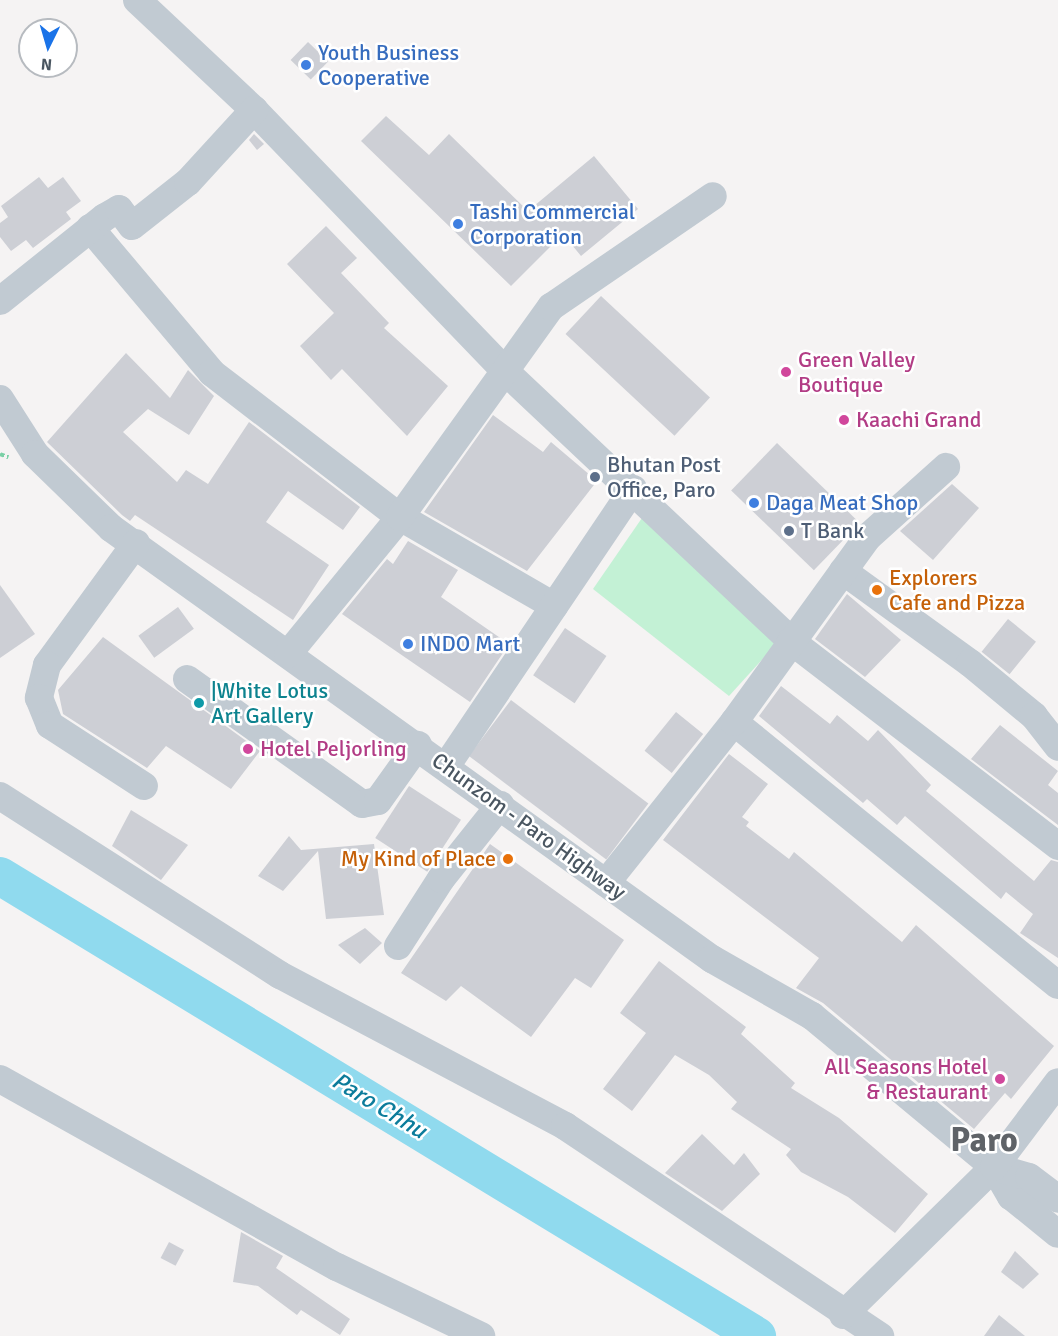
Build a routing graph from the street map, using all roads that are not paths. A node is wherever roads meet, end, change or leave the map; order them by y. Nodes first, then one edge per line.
1 (137, 0) edge
2 (254, 110) junction
3 (713, 196) dead end
4 (90, 228) junction
5 (0, 301) edge
6 (508, 374) junction
7 (0, 399) edge
8 (946, 467) dead end
9 (633, 489) junction
10 (400, 517) junction
11 (136, 543) junction
12 (843, 571) junction
13 (554, 606) junction
14 (791, 641) junction
15 (288, 654) junction
16 (187, 679) dead end
17 (734, 722) junction
18 (418, 745) junction
19 (1058, 747) edge
20 (447, 765) junction
21 (144, 786) dead end
22 (0, 796) edge
23 (500, 806) junction
24 (1058, 846) edge
25 (606, 883) junction
26 (398, 946) dead end
27 (1058, 985) edge
28 (0, 1079) edge
29 (1058, 1082) edge
30 (994, 1167) junction
31 (1058, 1199) edge
32 (1058, 1234) edge
33 (843, 1315) junction
34 (481, 1336) edge
35 (880, 1336) edge

1 - 2 street
2 - 4 street
2 - 6 street
3 - 6 street
4 - 5 street
4 - 10 street
6 - 9 street
6 - 10 street
7 - 11 street, Chunzom - Paro Highway
8 - 12 street
9 - 13 street
9 - 14 street
10 - 13 street
10 - 15 street
11 - 15 street, Chunzom - Paro Highway
11 - 21 street
12 - 14 street
12 - 19 street
13 - 20 street
14 - 17 street
14 - 24 street
15 - 18 street, Chunzom - Paro Highway
16 - 18 street
17 - 25 street
17 - 27 street
18 - 20 street, Chunzom - Paro Highway
20 - 23 street, Chunzom - Paro Highway
22 - 33 street
23 - 25 street, Chunzom - Paro Highway
23 - 26 street
25 - 30 street, Chunzom - Paro Highway
28 - 34 street
29 - 30 street
30 - 31 street, Chunzom - Paro Highway
30 - 32 street, Chunzom - Paro Highway
30 - 33 street
33 - 35 street

